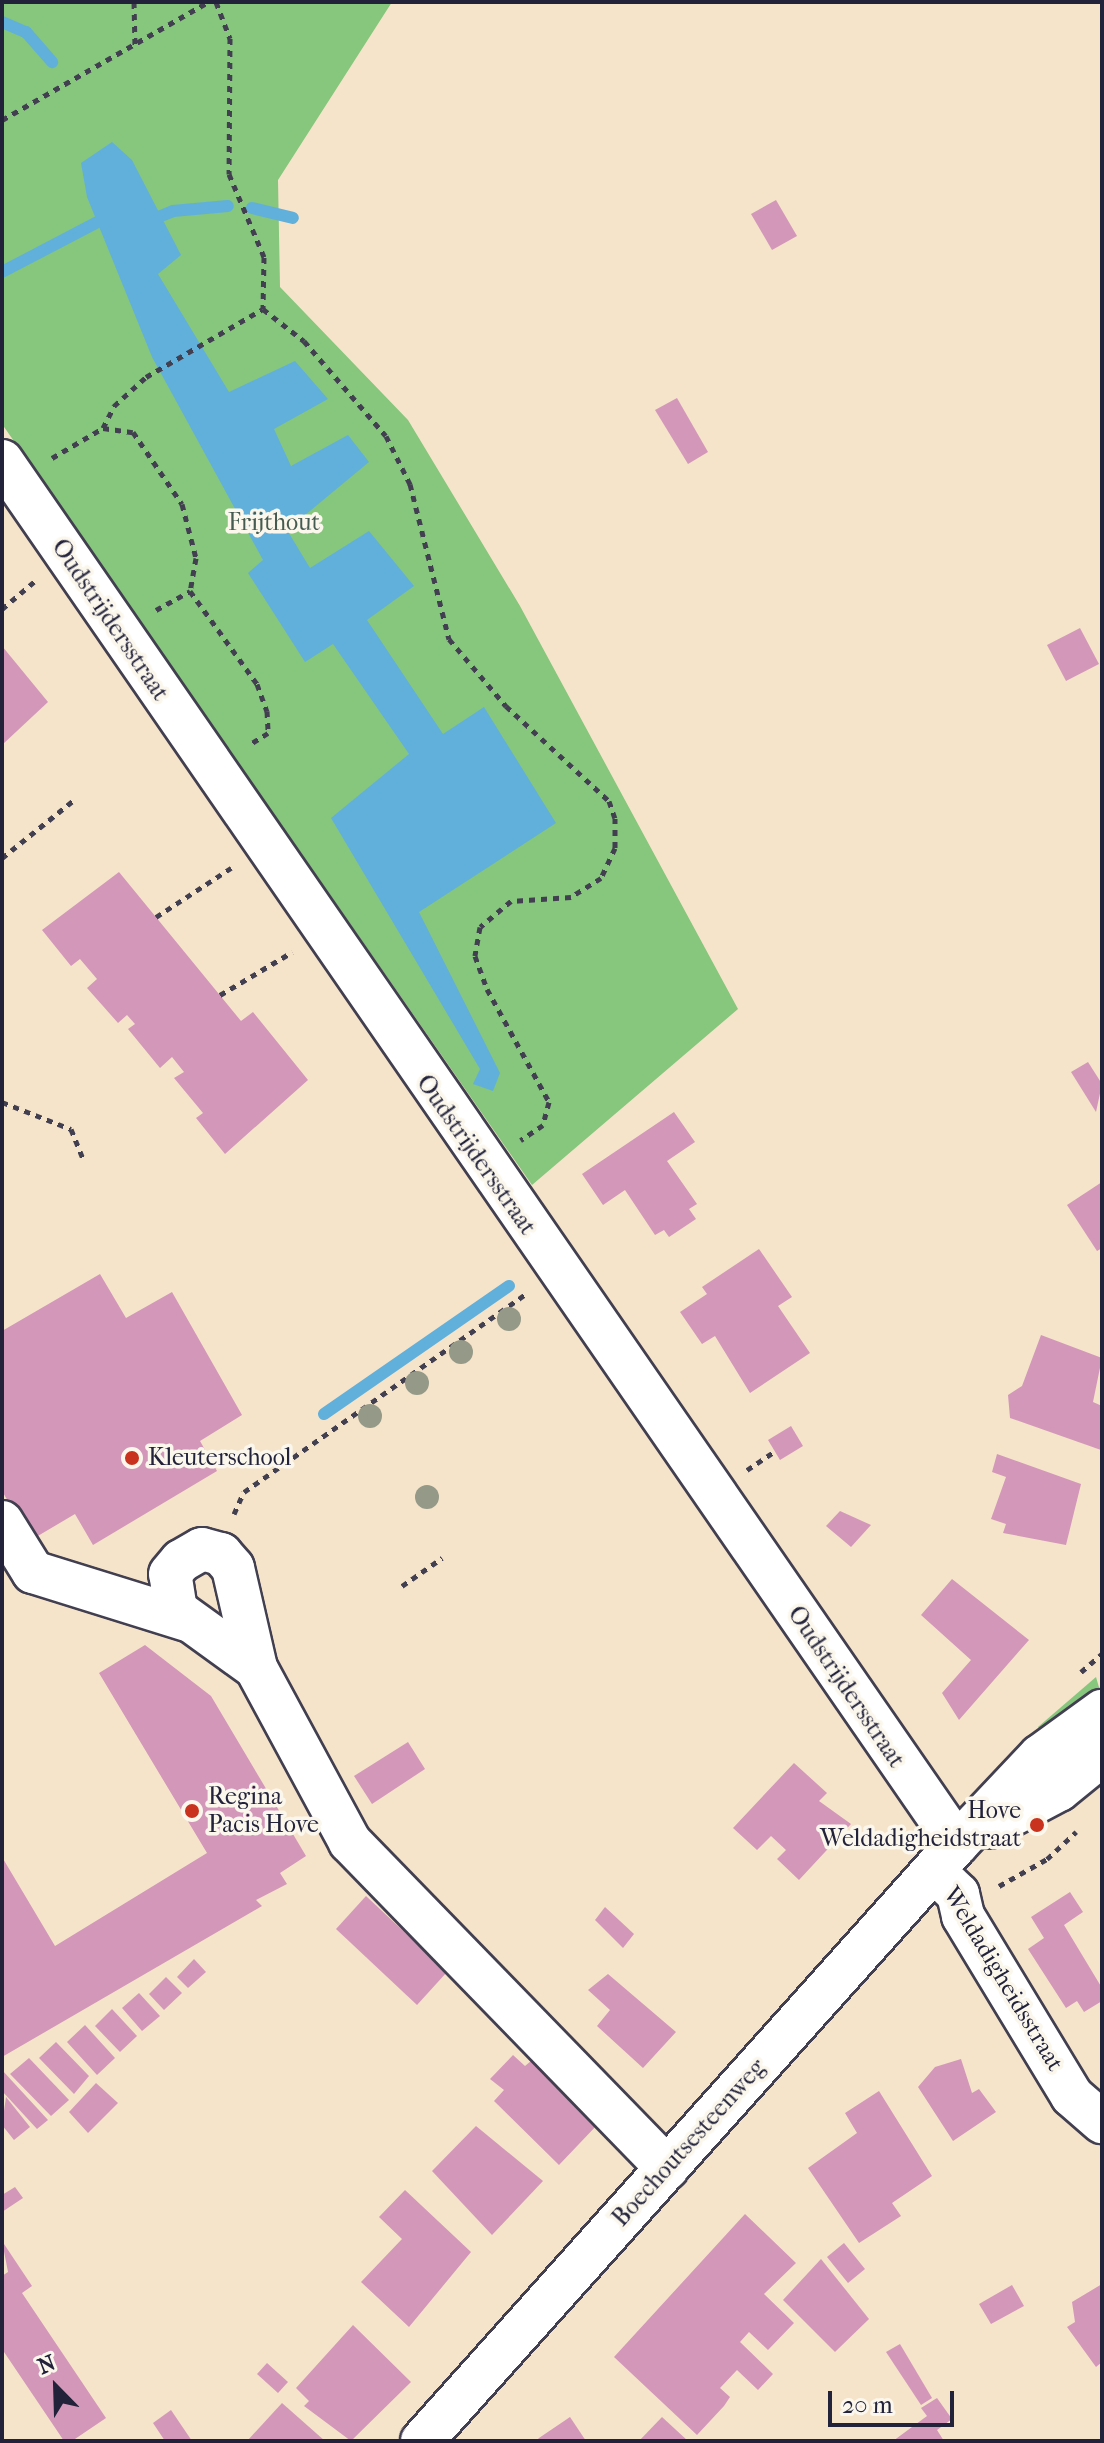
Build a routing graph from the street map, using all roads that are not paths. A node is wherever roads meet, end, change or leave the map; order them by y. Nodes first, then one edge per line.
1 (6, 468) edge
2 (2, 1522) edge
3 (187, 1620) junction
4 (256, 1668) junction
5 (1102, 1711) edge
6 (1102, 1755) edge
7 (1050, 1773) junction
8 (946, 1858) junction
9 (1102, 2122) edge
10 (667, 2168) junction
11 (422, 2441) edge

1 - 8 street, Oudstrijdersstraat
2 - 3 street
3 - 4 street
3 - 4 street
4 - 10 street
5 - 7 street, Boechoutsesteenweg
6 - 7 street, Boechoutsesteenweg
7 - 8 street, Boechoutsesteenweg
8 - 9 street, Weldadigheidsstraat
8 - 10 street, Boechoutsesteenweg
10 - 11 street, Boechoutsesteenweg

